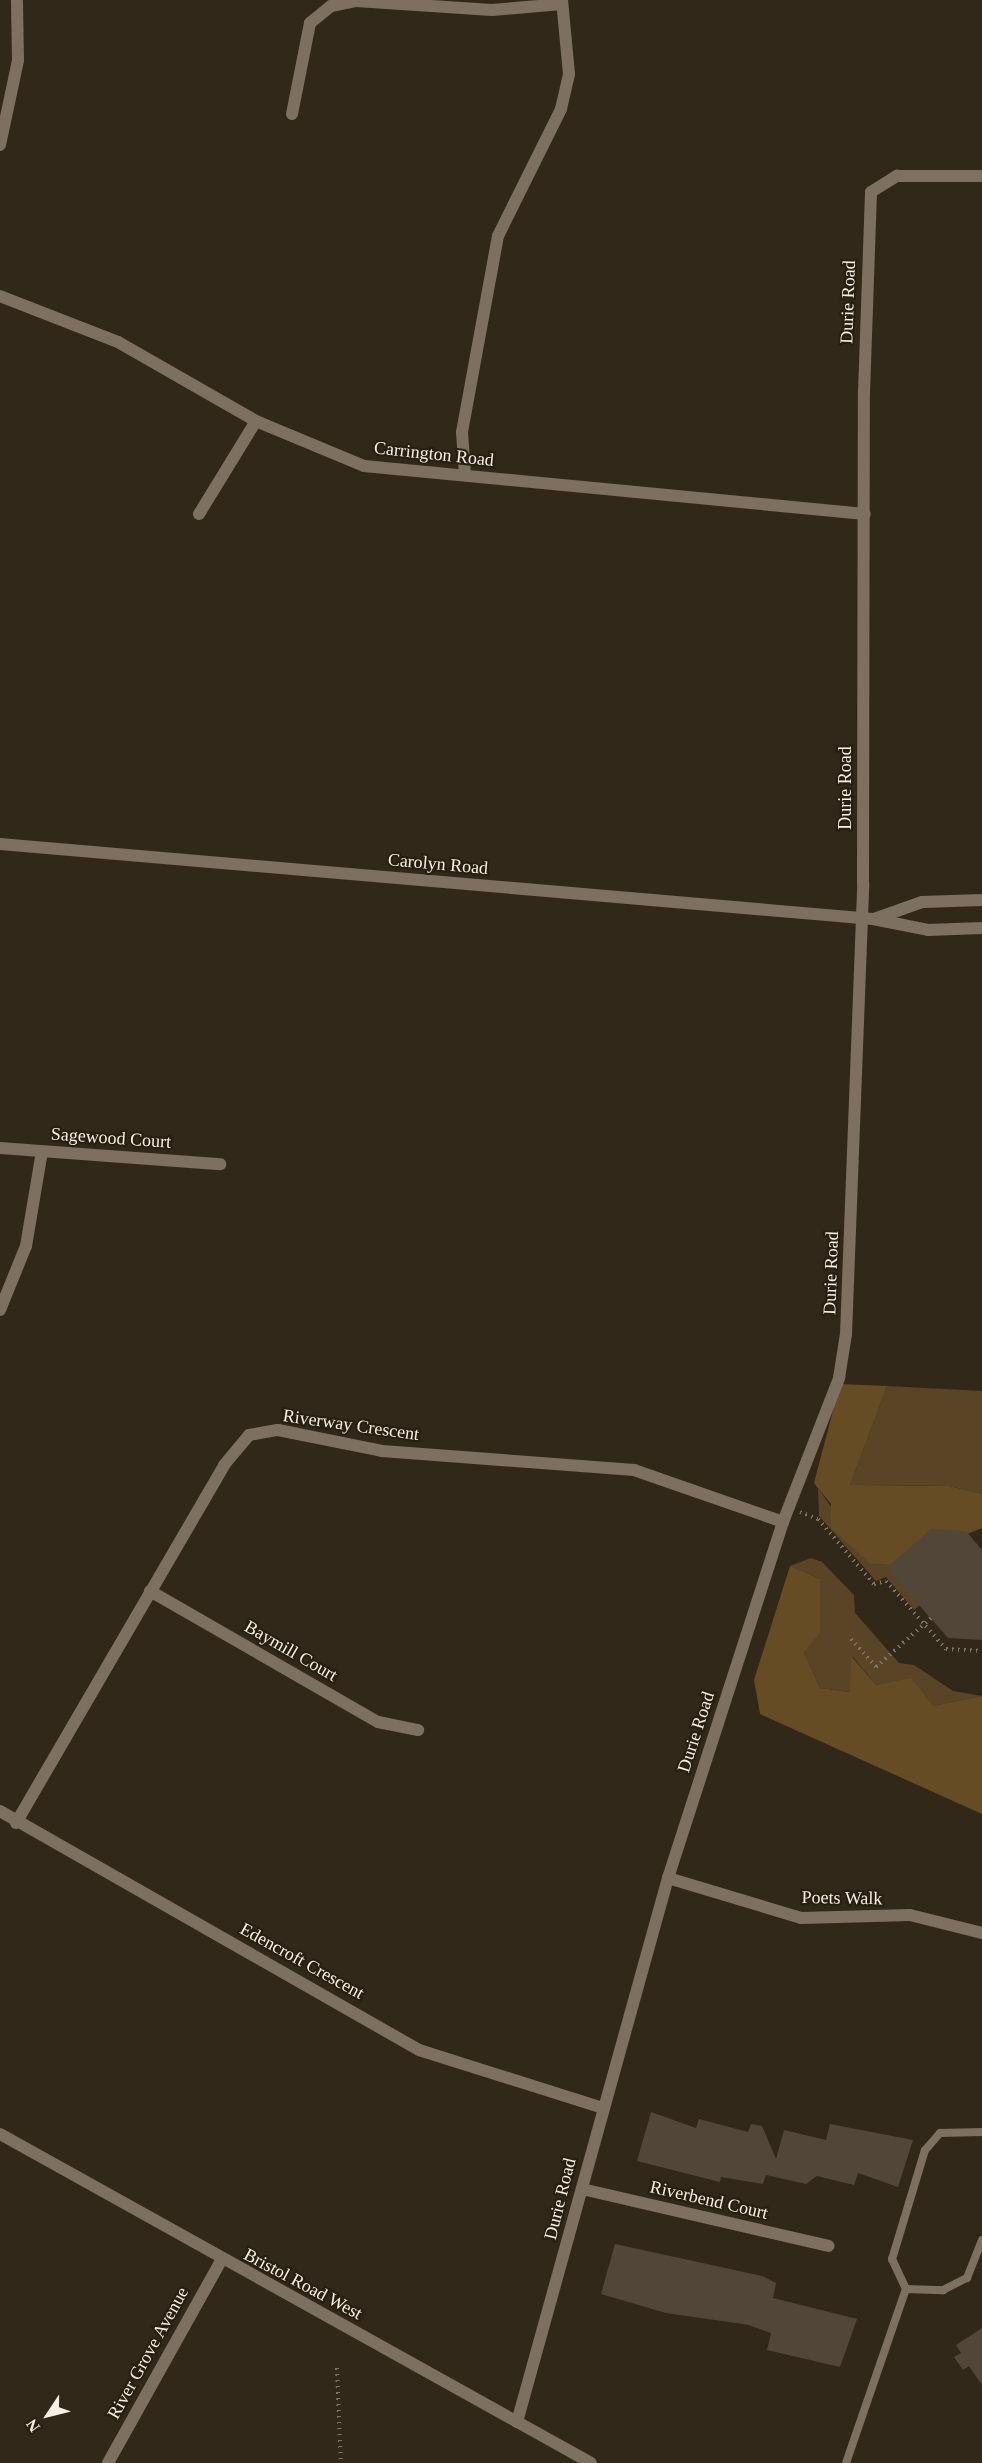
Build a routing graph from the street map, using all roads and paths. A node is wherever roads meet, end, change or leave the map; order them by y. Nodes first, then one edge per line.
1 (17, 0) edge
2 (562, 2) edge
3 (292, 114) dead end
4 (0, 145) edge
5 (982, 176) edge
6 (0, 296) edge
7 (256, 421) junction
8 (465, 475) junction
9 (199, 514) dead end
10 (865, 514) junction
11 (0, 844) edge
12 (982, 900) edge
13 (867, 919) junction
14 (982, 928) edge
15 (0, 1148) edge
16 (42, 1151) junction
17 (220, 1164) dead end
18 (0, 1310) edge
19 (789, 1507) junction
20 (783, 1522) junction
21 (150, 1591) junction
22 (931, 1618) dead end
23 (924, 1624) junction
24 (851, 1639) dead end
25 (982, 1651) edge
26 (418, 1730) dead end
27 (0, 1811) edge
28 (16, 1823) junction
29 (668, 1878) junction
30 (982, 1933) edge
31 (600, 2107) junction
32 (982, 2132) edge
33 (0, 2134) edge
34 (582, 2189) junction
35 (982, 2240) edge
36 (828, 2246) dead end
37 (221, 2261) junction
38 (906, 2289) junction
39 (337, 2368) dead end
40 (518, 2422) junction
41 (108, 2463) edge
42 (341, 2463) edge
43 (591, 2463) edge
44 (846, 2463) edge

1 - 4 street
2 - 3 street
2 - 8 street
5 - 10 street, Durie Road
6 - 7 street, Carrington Road
7 - 8 street, Carrington Road
7 - 9 street
8 - 10 street, Carrington Road
10 - 13 street, Durie Road
11 - 13 street, Carolyn Road
12 - 13 street, Carolyn Road
13 - 14 street, Carolyn Road
13 - 19 street, Durie Road
15 - 16 street, Sagewood Court
16 - 17 street, Sagewood Court
16 - 18 street
19 - 20 street, Durie Road
19 - 23 path
20 - 21 street, Riverway Crescent
20 - 29 street, Durie Road
21 - 26 street, Baymill Court
21 - 28 street, Riverway Crescent
22 - 23 path
23 - 24 path
23 - 25 path
27 - 28 street, Edencroft Crescent
28 - 31 street, Edencroft Crescent
29 - 30 street, Poets Walk
29 - 31 street, Durie Road
31 - 34 street, Durie Road
32 - 38 lane
33 - 37 street, Bristol Road West
34 - 36 street, Riverbend Court
34 - 40 street, Durie Road
35 - 38 lane
37 - 40 street, Bristol Road West
37 - 41 street, River Grove Avenue
38 - 44 lane
39 - 42 path
40 - 43 street, Bristol Road West

